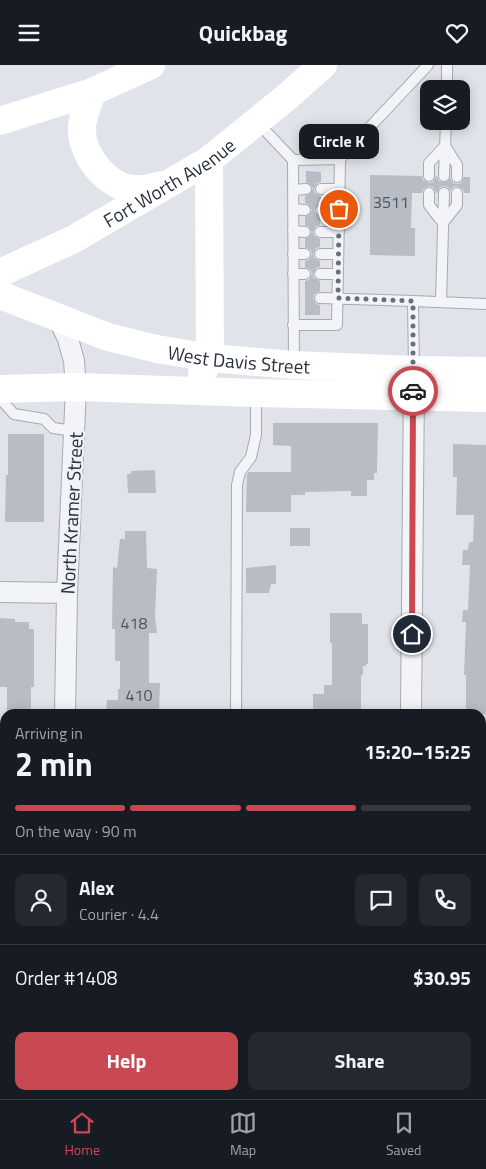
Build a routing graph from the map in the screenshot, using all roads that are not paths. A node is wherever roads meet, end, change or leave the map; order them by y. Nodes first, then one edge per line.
1 (151, 65) edge
2 (323, 65) edge
3 (428, 65) edge
4 (447, 65) edge
5 (447, 80) edge
6 (92, 92) junction
7 (0, 121) edge
8 (256, 121) junction
9 (446, 130) edge
10 (445, 145) junction
11 (292, 159) junction
12 (340, 159) junction
13 (209, 160) junction
14 (429, 176) dead end
15 (444, 176) dead end
16 (457, 177) dead end
17 (168, 185) junction
18 (306, 189) dead end
19 (321, 189) dead end
20 (340, 189) junction
21 (292, 190) junction
22 (429, 193) dead end
23 (444, 193) dead end
24 (457, 193) dead end
25 (293, 209) junction
26 (339, 209) junction
27 (305, 210) dead end
28 (321, 210) dead end
29 (443, 223) junction
30 (293, 231) junction
31 (305, 232) dead end
32 (320, 232) dead end
33 (339, 232) junction
34 (293, 254) junction
35 (305, 254) dead end
36 (320, 254) dead end
37 (338, 254) junction
38 (0, 273) edge
39 (293, 274) junction
40 (305, 274) dead end
41 (320, 274) dead end
42 (338, 274) junction
43 (0, 295) edge
44 (293, 298) junction
45 (305, 298) dead end
46 (320, 298) dead end
47 (338, 298) junction
48 (413, 301) junction
49 (441, 302) junction
50 (486, 304) edge
51 (57, 316) junction
52 (293, 325) junction
53 (210, 358) junction
54 (294, 365) junction
55 (486, 371) edge
56 (414, 383) junction
57 (76, 387) junction
58 (0, 389) edge
59 (179, 391) junction
60 (256, 393) junction
61 (486, 398) edge
62 (74, 431) junction
63 (0, 592) edge
64 (66, 593) junction
65 (65, 709) edge
66 (236, 709) edge
67 (411, 709) edge

1 - 6 main road
2 - 8 main road, Fort Worth Avenue
3 - 12 lane
4 - 5 lane
6 - 7 main road
6 - 17 main road
8 - 11 lane
8 - 13 main road, Fort Worth Avenue
9 - 10 lane
10 - 14 lane
10 - 15 lane
10 - 16 lane
11 - 12 lane
11 - 21 lane
12 - 20 lane
13 - 17 main road, Fort Worth Avenue
13 - 53 main road
17 - 38 main road, Fort Worth Avenue
18 - 21 lane
19 - 20 lane
20 - 26 lane
21 - 25 lane
22 - 29 lane
23 - 29 lane
24 - 29 lane
25 - 27 lane
25 - 30 lane
26 - 28 lane
26 - 33 lane
29 - 49 lane
30 - 31 lane
30 - 34 lane
32 - 33 lane
33 - 37 lane
34 - 35 lane
34 - 39 lane
36 - 37 lane
37 - 42 lane
39 - 40 lane
39 - 44 lane
41 - 42 lane
42 - 47 lane
43 - 51 main road, West Davis Street
44 - 45 lane
44 - 52 lane
46 - 47 lane
47 - 48 lane
47 - 52 lane
48 - 49 lane
48 - 56 lane
49 - 50 lane
51 - 53 main road, West Davis Street
51 - 57 street, North Kramer Street
52 - 54 lane
53 - 54 main road, West Davis Street
53 - 59 main road
54 - 56 main road, West Davis Street
55 - 56 main road, West Davis Street
56 - 60 main road, West Davis Street
56 - 61 main road, West Davis Street
56 - 67 street
57 - 58 main road, West Davis Street
57 - 59 main road, West Davis Street
57 - 62 street, North Kramer Street
58 - 62 lane
59 - 60 main road, West Davis Street
60 - 66 lane
62 - 64 street, North Kramer Street
63 - 64 street
64 - 65 street, North Kramer Street

